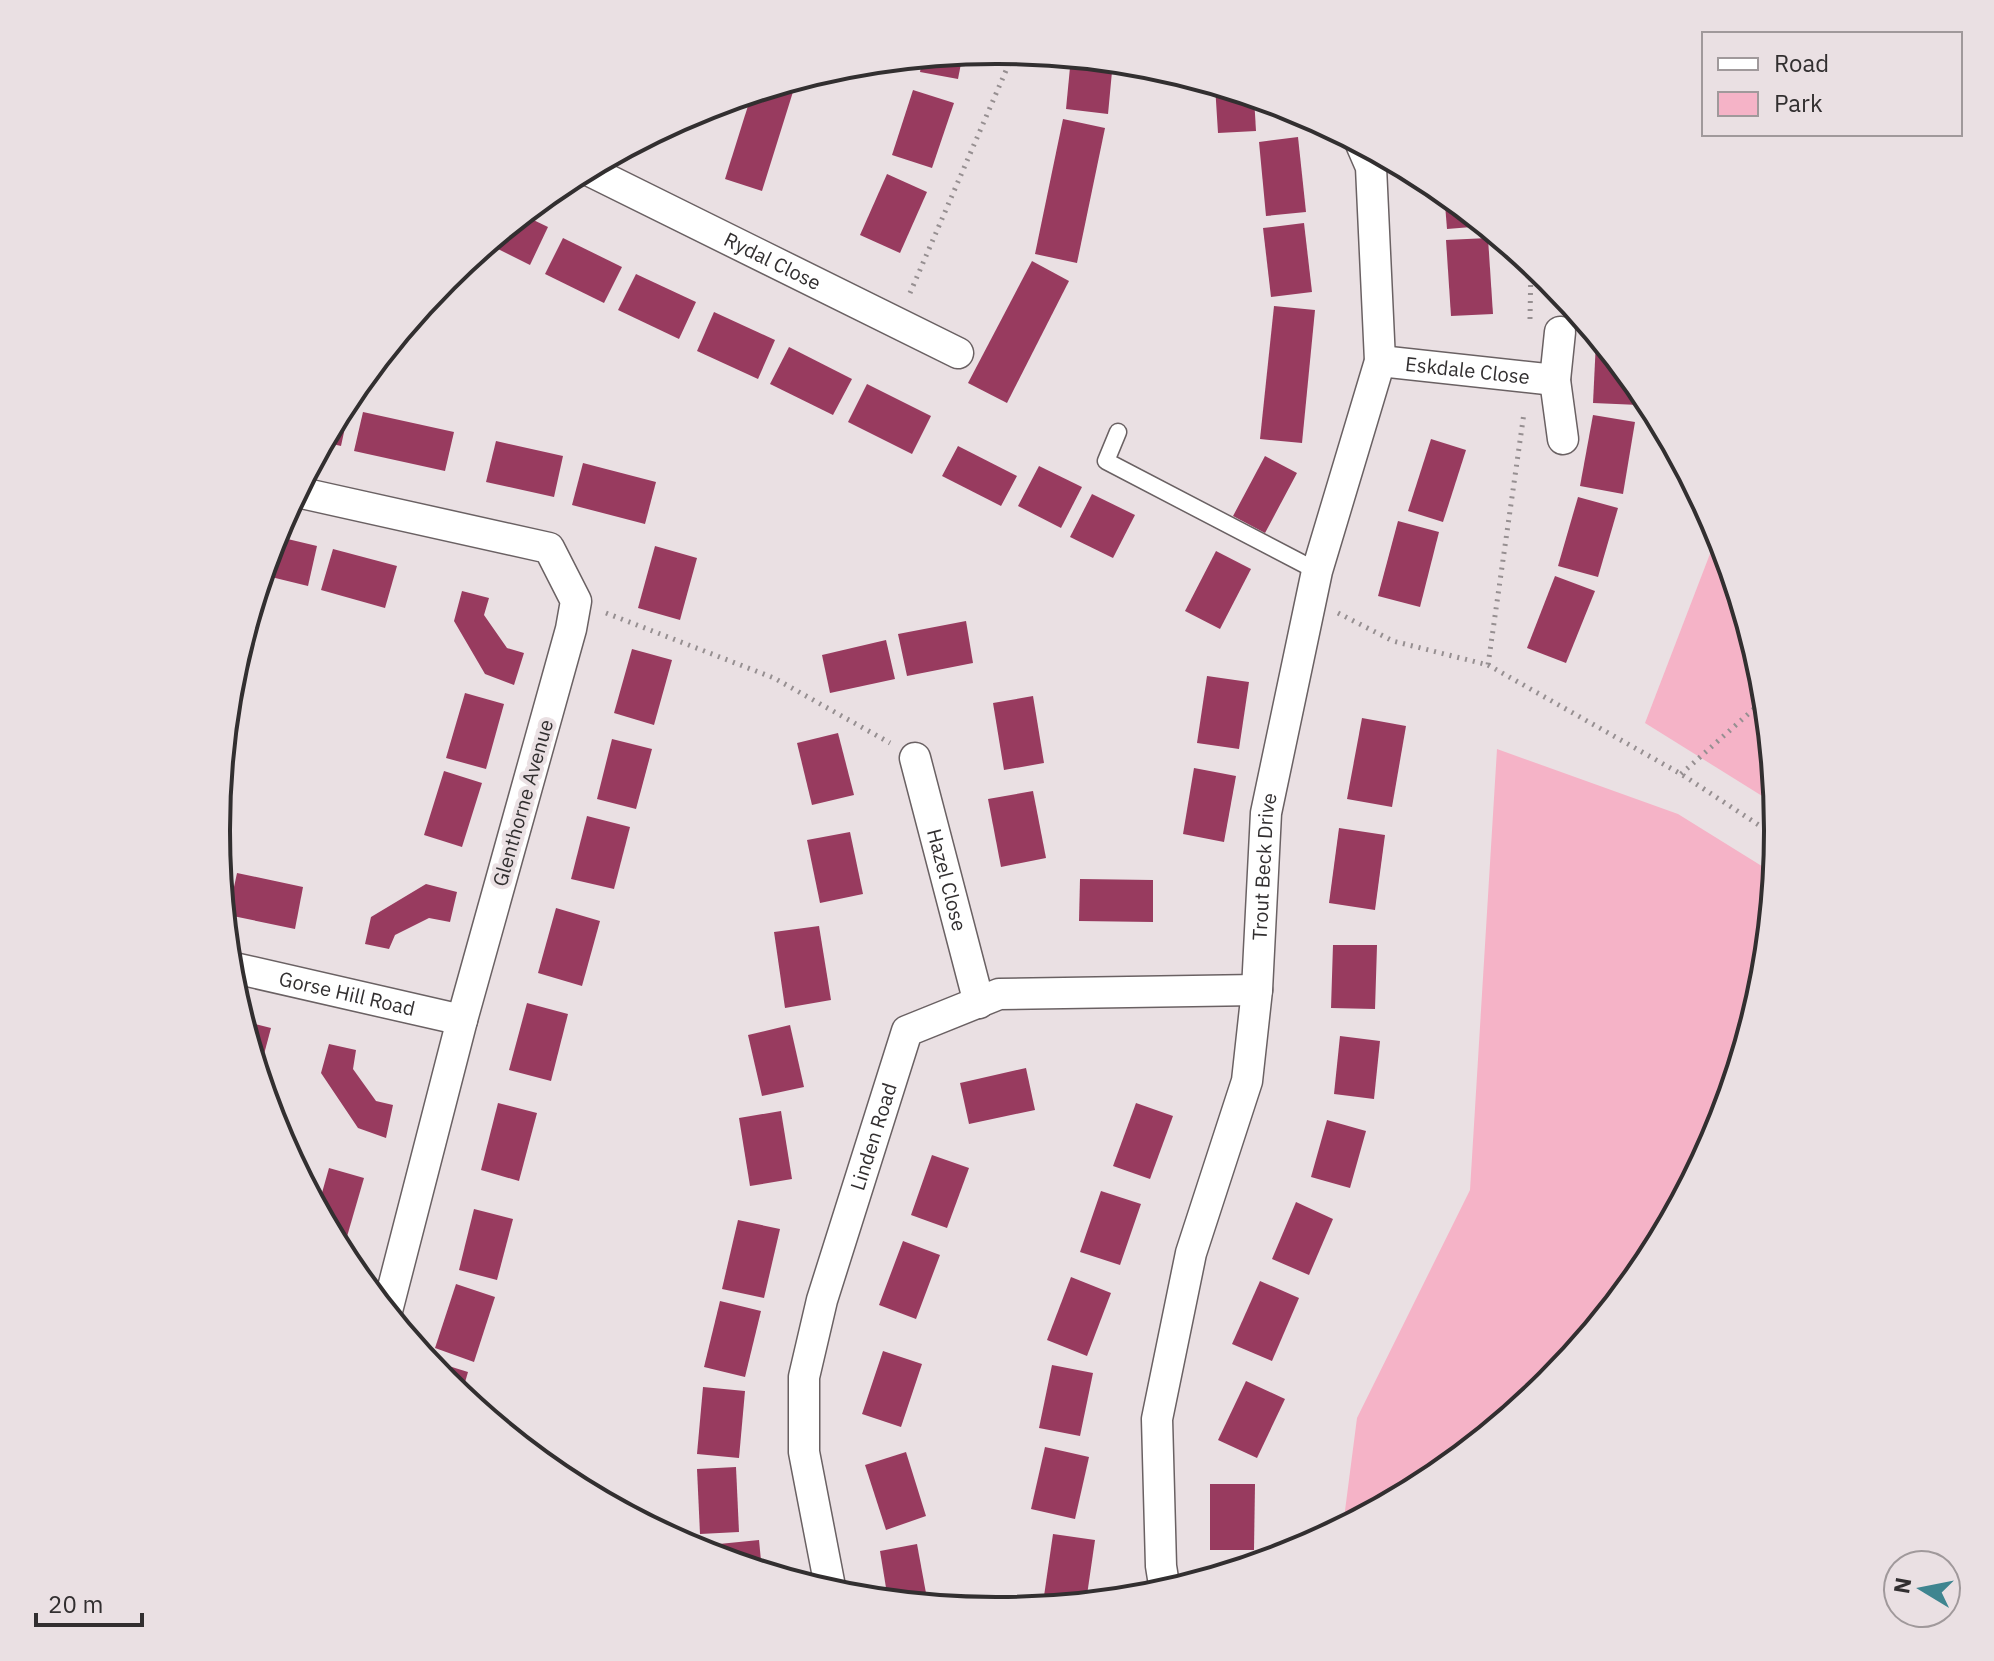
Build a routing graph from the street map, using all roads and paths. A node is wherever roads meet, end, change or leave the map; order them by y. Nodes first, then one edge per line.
1 (1009, 64) edge
2 (1368, 161) edge
3 (600, 176) edge
4 (1531, 281) edge
5 (1530, 321) dead end
6 (898, 323) junction
7 (1560, 332) dead end
8 (958, 353) dead end
9 (1380, 361) junction
10 (1542, 379) junction
11 (1118, 432) dead end
12 (1563, 439) dead end
13 (308, 495) edge
14 (1314, 585) junction
15 (576, 601) junction
16 (1488, 665) junction
17 (1754, 709) edge
18 (915, 758) joint
19 (1681, 774) junction
20 (1764, 828) edge
21 (243, 970) edge
22 (1257, 990) junction
23 (979, 1003) junction
24 (462, 1020) junction
25 (390, 1298) edge
26 (828, 1578) edge
27 (1163, 1578) edge

1 - 6 path
2 - 9 street, Trout Beck Drive
3 - 6 street, Rydal Close
4 - 5 path
6 - 8 street, Rydal Close
7 - 10 street, Eskdale Close
9 - 10 street, Eskdale Close
9 - 14 street, Trout Beck Drive
10 - 12 street, Eskdale Close
10 - 16 path
11 - 14 lane
13 - 15 street
14 - 16 path
14 - 22 street, Trout Beck Drive
15 - 18 path
15 - 24 street, Glenthorne Avenue
16 - 19 path
17 - 19 path
18 - 23 street, Hazel Close
19 - 20 path
21 - 24 street, Gorse Hill Road
22 - 23 street, Linden Road
22 - 27 street, Trout Beck Drive
23 - 26 street, Linden Road
24 - 25 street, Glenthorne Avenue

